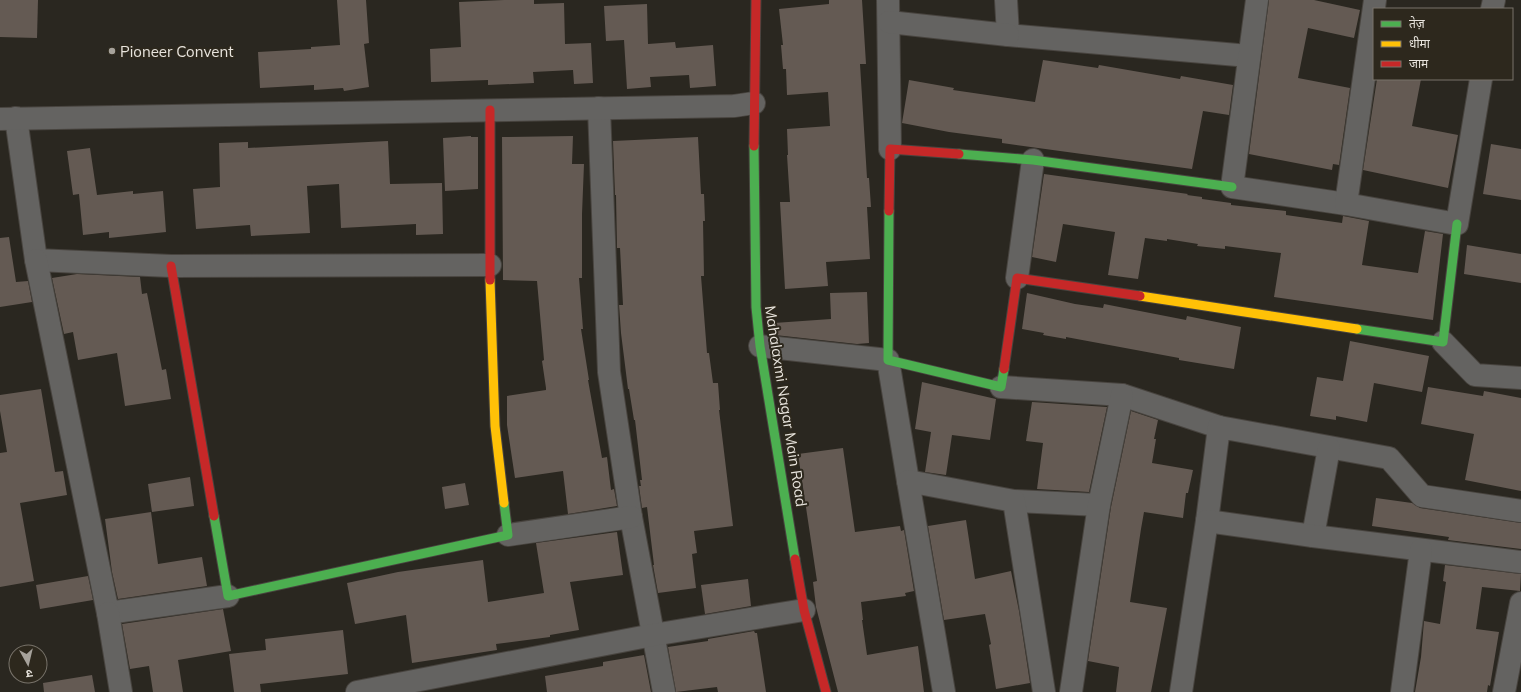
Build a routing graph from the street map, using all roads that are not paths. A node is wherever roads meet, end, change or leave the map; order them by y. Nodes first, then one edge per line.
1 (756, 0) edge
2 (888, 0) edge
3 (1006, 0) edge
4 (1257, 0) edge
5 (1373, 14) edge
6 (890, 22) junction
7 (1008, 36) junction
8 (1249, 56) junction
9 (1481, 80) edge
10 (754, 103) junction
11 (599, 108) junction
12 (490, 110) junction
13 (8, 118) edge
14 (890, 149) junction
15 (1033, 160) junction
16 (1232, 187) junction
17 (1346, 204) junction
18 (1457, 224) junction
19 (36, 260) junction
20 (490, 265) junction
21 (171, 266) junction
22 (1017, 278) junction
23 (1443, 342) junction
24 (760, 346) junction
25 (888, 360) junction
26 (1521, 378) edge
27 (1001, 387) junction
28 (1122, 395) junction
29 (1219, 427) junction
30 (1329, 448) junction
31 (908, 481) junction
32 (1014, 501) junction
33 (1099, 505) junction
34 (1521, 511) edge
35 (631, 517) junction
36 (1206, 521) junction
37 (508, 535) junction
38 (1313, 536) junction
39 (1421, 550) junction
40 (1521, 562) edge
41 (228, 596) junction
42 (1521, 603) edge
43 (804, 610) junction
44 (108, 614) junction
45 (653, 635) junction
46 (121, 692) edge
47 (357, 692) edge
48 (664, 692) edge
49 (826, 692) edge
50 (944, 692) edge
51 (1044, 692) edge
52 (1071, 692) edge
53 (1181, 692) edge
54 (1402, 692) edge
55 (1504, 692) edge

1 - 10 street, Mahalaxmi Nagar Main Road
2 - 6 street
3 - 7 street
4 - 8 street
5 - 17 street
6 - 7 street
6 - 14 street
7 - 8 street
8 - 16 street
9 - 18 street
10 - 11 street
10 - 24 street, Mahalaxmi Nagar Main Road
11 - 12 street
11 - 35 street
12 - 13 street
12 - 20 street
13 - 19 street
14 - 15 street
14 - 25 street
15 - 16 street
15 - 22 street
16 - 17 street
17 - 18 street
18 - 23 street
19 - 21 street
19 - 44 street
20 - 21 street
20 - 37 street
21 - 41 street
22 - 23 street
22 - 27 street
23 - 26 street
24 - 25 street
24 - 43 street, Mahalaxmi Nagar Main Road
25 - 27 street
25 - 31 street
27 - 28 street
28 - 29 street
28 - 33 street
29 - 30 street
29 - 36 street
30 - 34 street
30 - 38 street
31 - 32 street
31 - 50 street
32 - 33 street
32 - 51 street
33 - 52 street
35 - 37 street
35 - 45 street
36 - 38 street
36 - 53 street
37 - 41 street
38 - 39 street
39 - 40 street
39 - 54 street
41 - 44 street
42 - 55 street
43 - 45 street
43 - 49 street, Mahalaxmi Nagar Main Road
44 - 46 street
45 - 47 street
45 - 48 street

